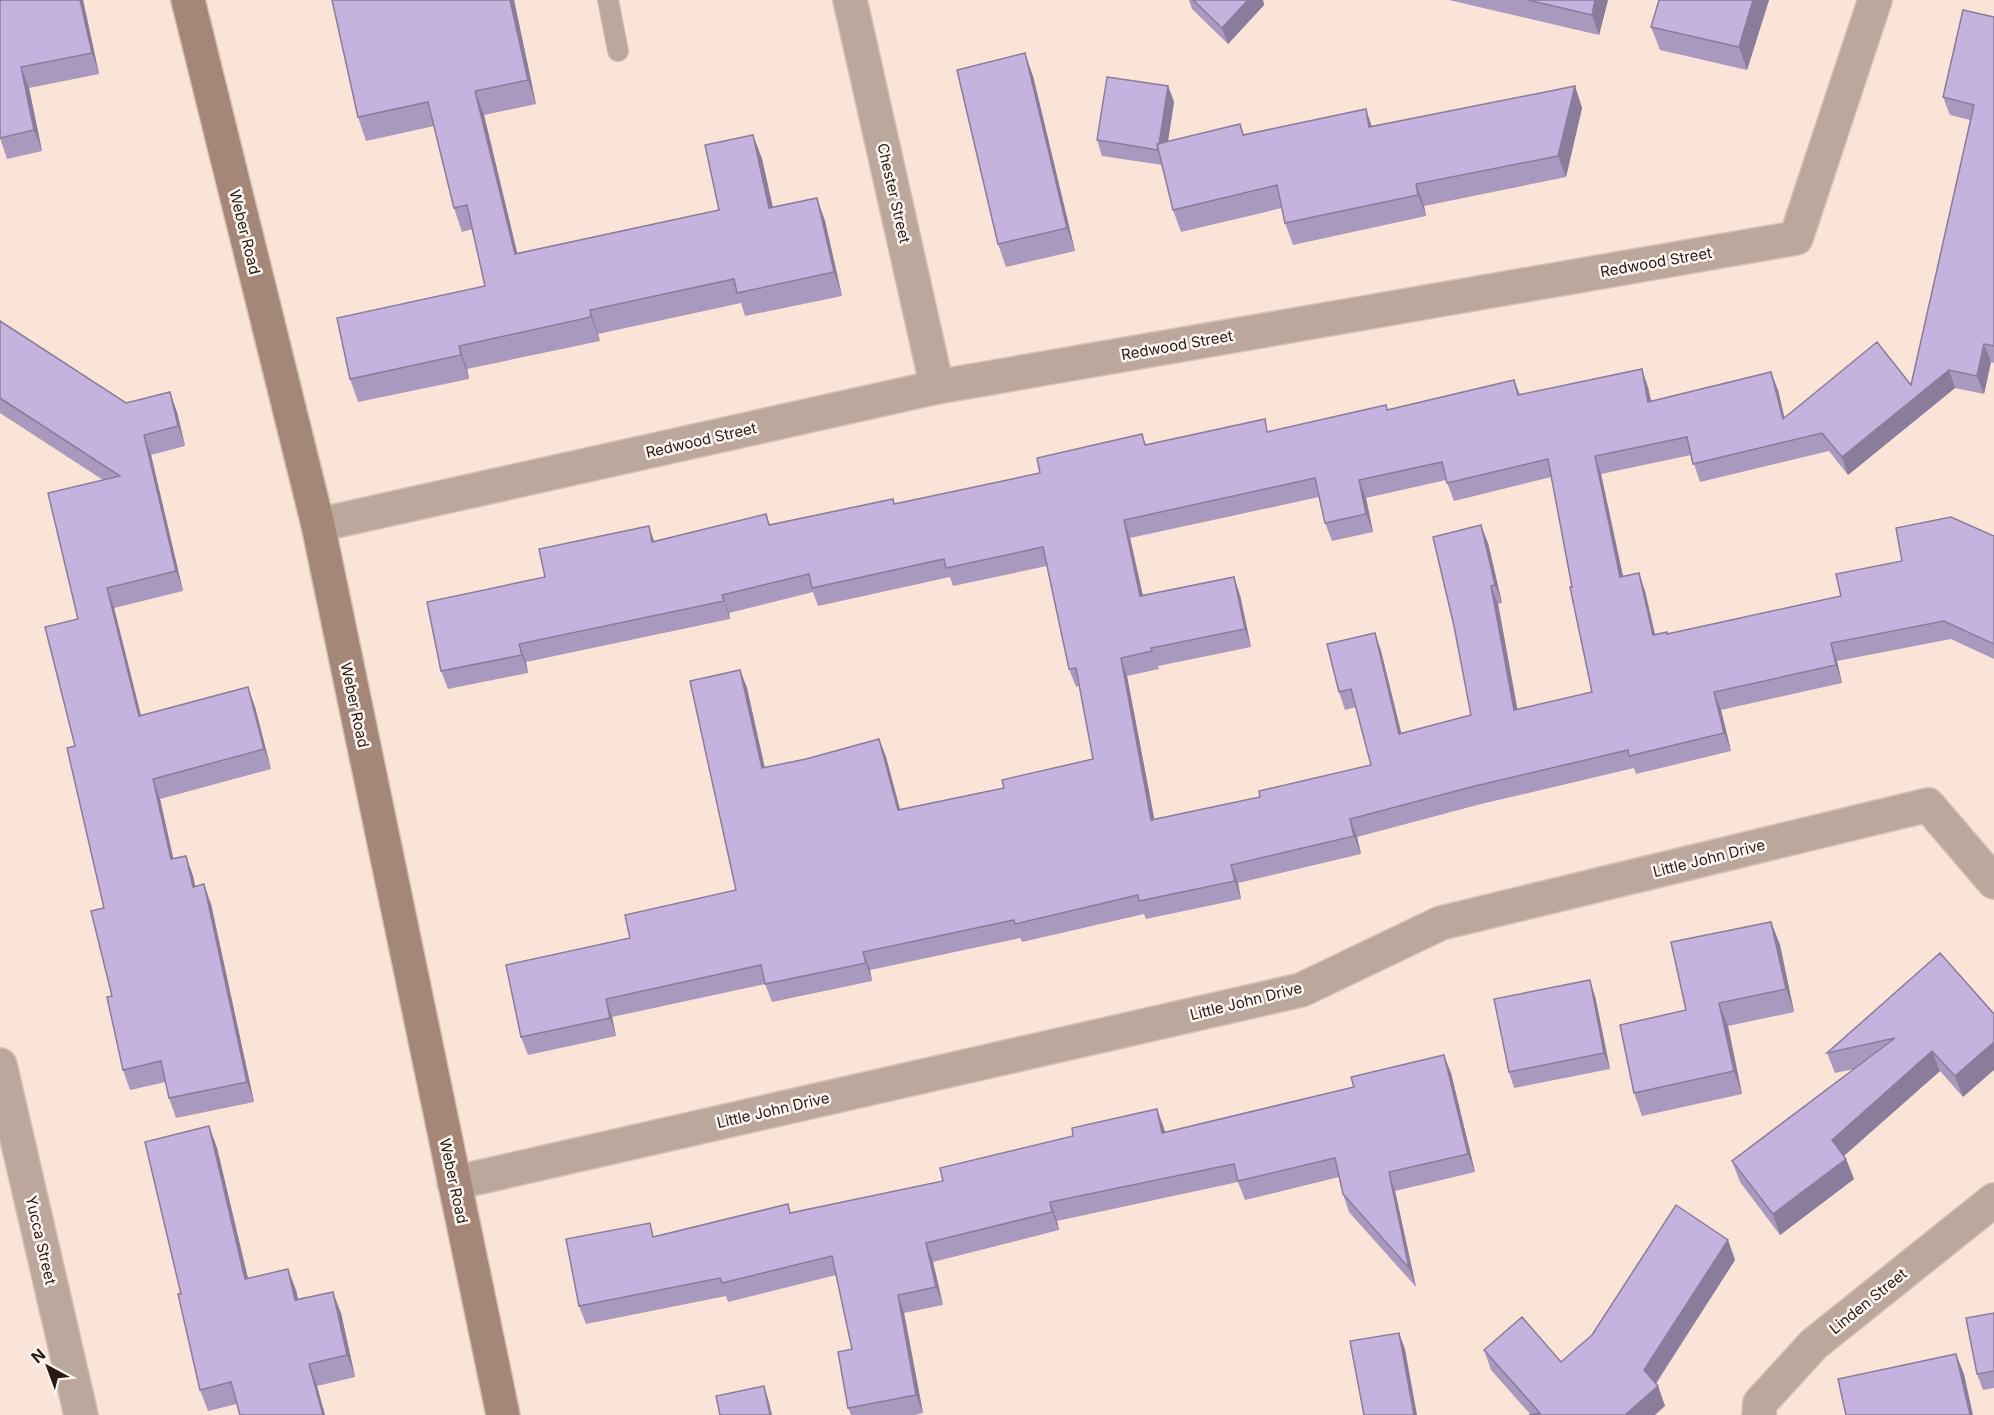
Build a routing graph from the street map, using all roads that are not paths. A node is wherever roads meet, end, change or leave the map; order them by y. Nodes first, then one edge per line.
1 (188, 0) edge
2 (608, 0) edge
3 (850, 0) edge
4 (1875, 0) edge
5 (618, 51) dead end
6 (938, 387) junction
7 (318, 525) junction
8 (1994, 882) edge
9 (0, 1065) edge
10 (454, 1183) junction
11 (1994, 1200) edge
12 (81, 1415) edge
13 (503, 1415) edge
14 (1759, 1415) edge

1 - 7 main road, Weber Road
2 - 5 lane
3 - 6 street, Chester Street
4 - 6 street, Redwood Street
6 - 7 street, Redwood Street
7 - 10 main road, Weber Road
8 - 10 street, Little John Drive
9 - 12 street, Yucca Street
10 - 13 main road, Weber Road
11 - 14 street, Linden Street

